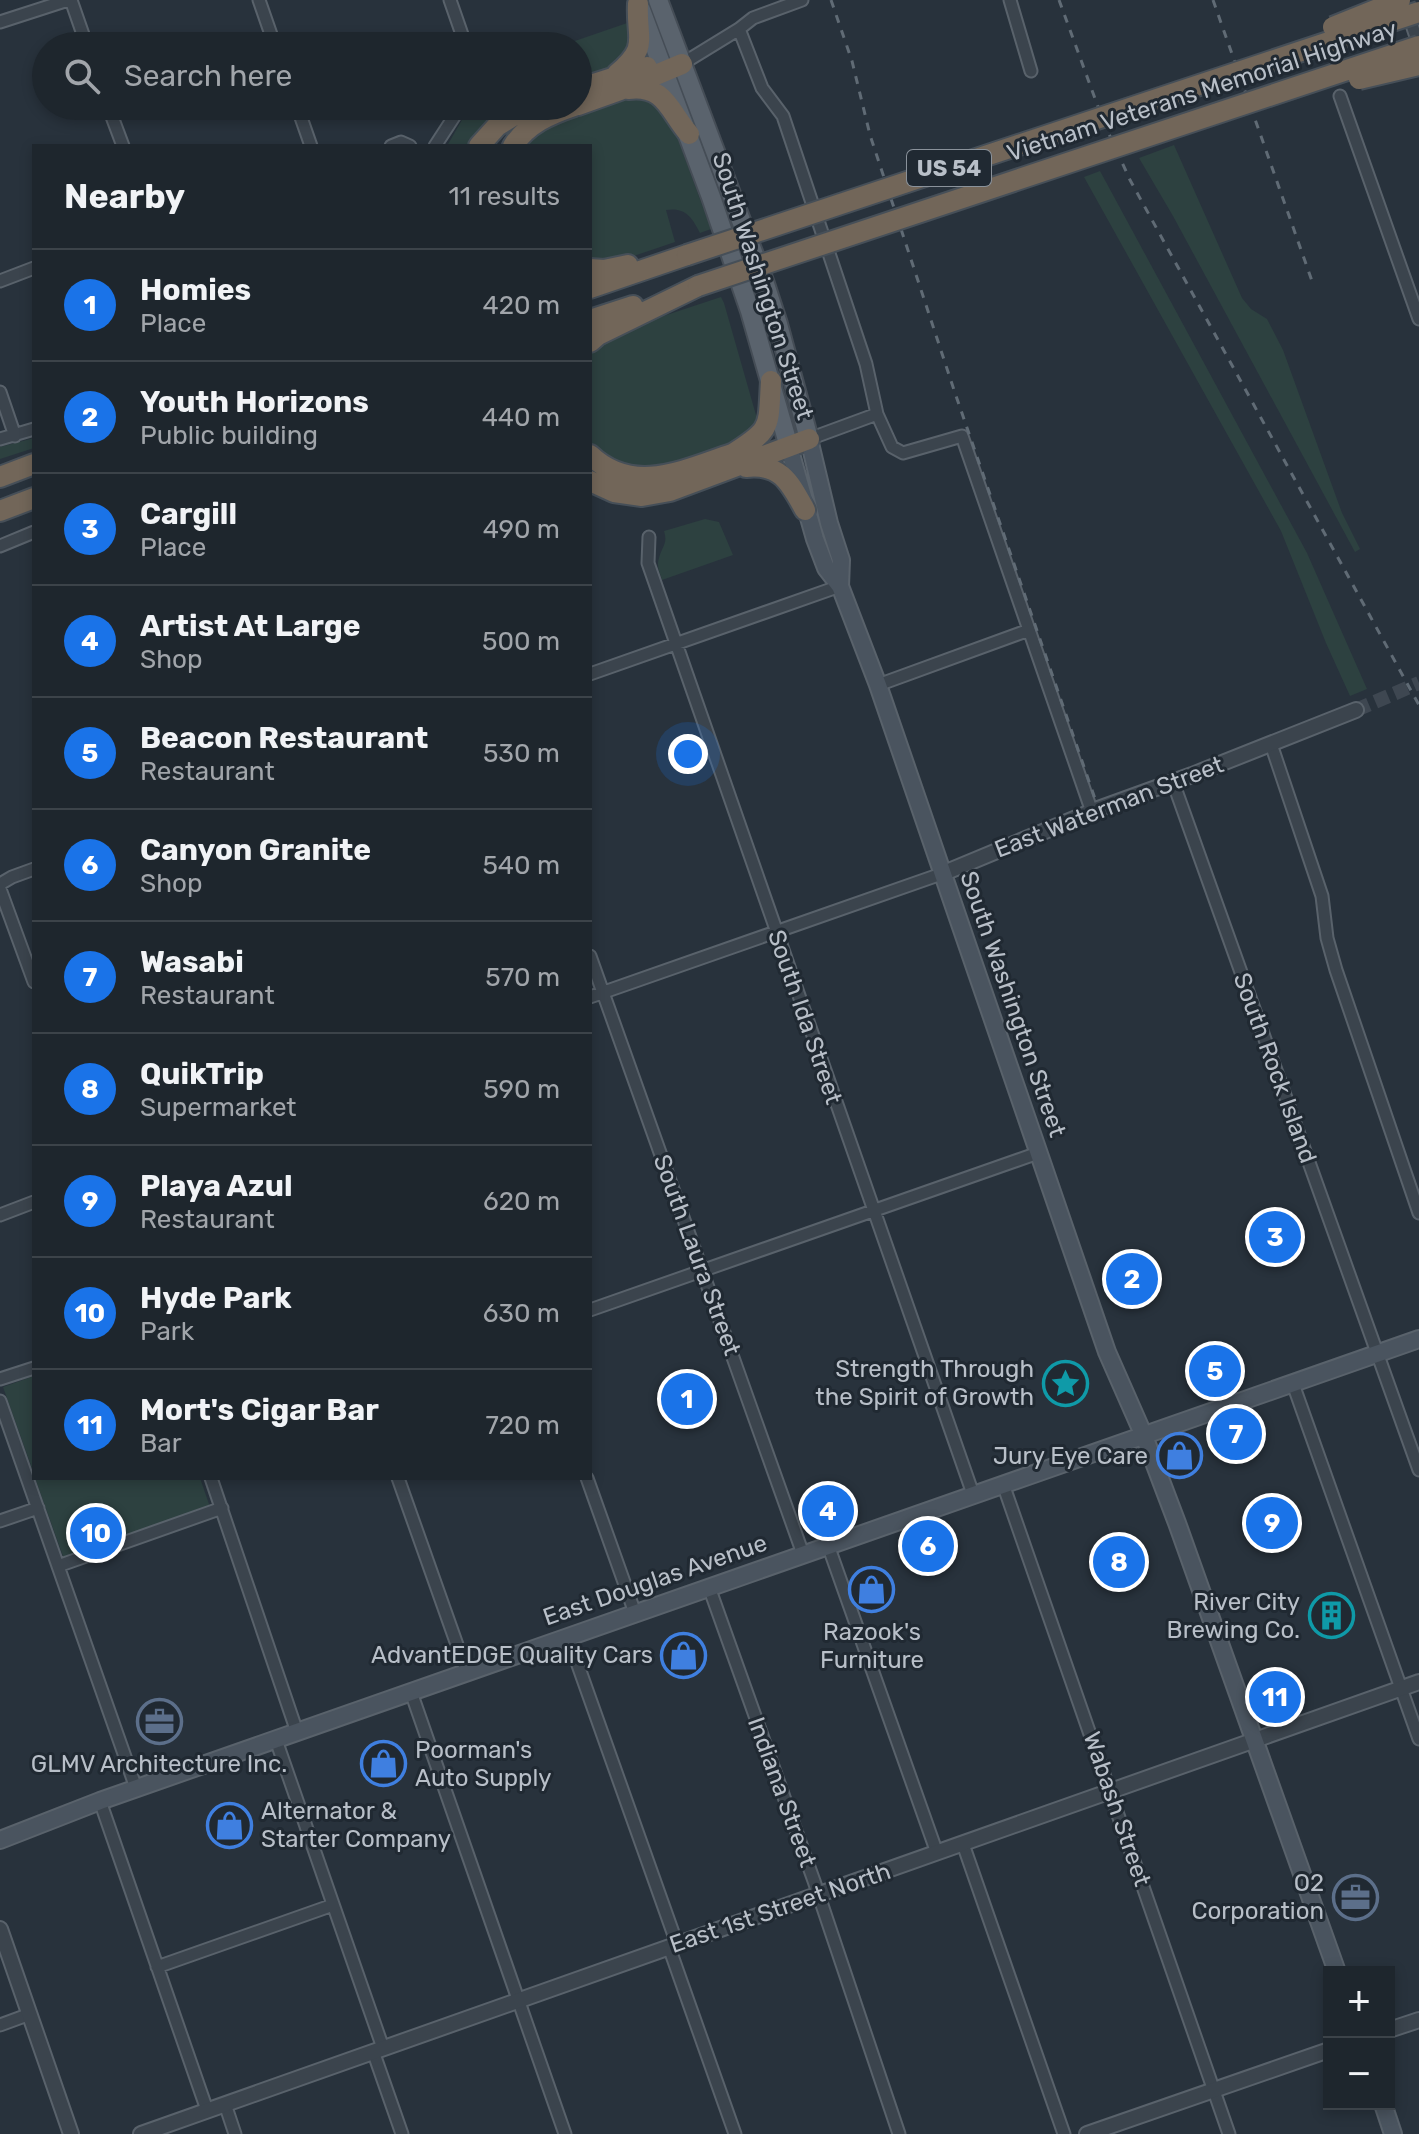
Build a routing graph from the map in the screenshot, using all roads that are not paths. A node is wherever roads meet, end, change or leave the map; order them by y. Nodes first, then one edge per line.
1 (70, 0) edge
2 (259, 0) edge
3 (450, 0) edge
4 (802, 0) edge
5 (1010, 0) edge
6 (1402, 0) edge
7 (644, 1) edge
8 (1419, 12) edge
9 (0, 22) edge
10 (739, 29) junction
11 (82, 32) edge
12 (270, 32) edge
13 (461, 32) edge
14 (1419, 46) edge
15 (1419, 65) edge
16 (670, 66) junction
17 (1031, 71) dead end
18 (1212, 80) junction
19 (617, 83) junction
20 (592, 87) edge
21 (592, 96) edge
22 (1340, 96) dead end
23 (1219, 114) junction
24 (113, 120) edge
25 (302, 120) edge
26 (452, 120) edge
27 (507, 120) edge
28 (539, 120) edge
29 (689, 134) junction
30 (122, 144) edge
31 (310, 144) edge
32 (436, 144) edge
33 (481, 144) edge
34 (515, 144) edge
35 (687, 255) junction
36 (32, 269) edge
37 (592, 269) edge
38 (0, 281) edge
39 (698, 286) junction
40 (592, 287) edge
41 (592, 319) edge
42 (1419, 319) edge
43 (592, 341) edge
44 (771, 381) junction
45 (0, 392) edge
46 (877, 414) junction
47 (32, 430) edge
48 (15, 436) junction
49 (0, 439) edge
50 (809, 439) junction
51 (788, 444) junction
52 (731, 455) junction
53 (592, 457) edge
54 (32, 465) edge
55 (0, 477) edge
56 (703, 479) junction
57 (592, 482) edge
58 (32, 499) edge
59 (805, 510) junction
60 (0, 511) edge
61 (32, 533) edge
62 (649, 537) dead end
63 (0, 546) edge
64 (840, 586) junction
65 (1029, 630) junction
66 (676, 644) junction
67 (592, 673) edge
68 (878, 685) junction
69 (1356, 710) tunnel mouth
70 (1271, 744) junction
71 (1173, 782) junction
72 (1092, 812) junction
73 (32, 870) edge
74 (944, 873) junction
75 (0, 886) edge
76 (775, 931) junction
77 (592, 962) edge
78 (32, 976) edge
79 (603, 992) junction
80 (592, 996) edge
81 (1038, 1153) junction
82 (32, 1203) edge
83 (874, 1210) junction
84 (1419, 1213) edge
85 (0, 1215) edge
86 (703, 1270) junction
87 (592, 1309) edge
88 (1419, 1339) edge
89 (1378, 1354) junction
90 (32, 1369) edge
91 (0, 1379) edge
92 (1293, 1384) junction
93 (0, 1401) edge
94 (1144, 1436) junction
95 (1419, 1470) edge
96 (212, 1480) edge
97 (399, 1480) edge
98 (588, 1480) edge
99 (1003, 1484) junction
100 (973, 1494) junction
101 (38, 1508) junction
102 (222, 1508) junction
103 (0, 1521) edge
104 (828, 1545) junction
105 (803, 1554) junction
106 (58, 1566) junction
107 (709, 1587) junction
108 (635, 1613) junction
109 (568, 1637) junction
110 (467, 1673) junction
111 (1419, 1682) edge
112 (1401, 1689) junction
113 (411, 1692) junction
114 (297, 1732) junction
115 (1419, 1739) edge
116 (276, 1740) junction
117 (1255, 1740) junction
118 (136, 1788) junction
119 (1111, 1792) junction
120 (100, 1801) junction
121 (0, 1840) edge
122 (963, 1844) junction
123 (937, 1853) junction
124 (819, 1894) junction
125 (333, 1905) junction
126 (0, 1929) edge
127 (673, 1946) junction
128 (1335, 1966) edge
129 (157, 1967) junction
130 (519, 2000) junction
131 (30, 2014) junction
132 (1419, 2020) edge
133 (0, 2025) edge
134 (1395, 2028) edge
135 (378, 2050) junction
136 (1323, 2052) edge
137 (1213, 2090) junction
138 (225, 2104) junction
139 (207, 2110) junction
140 (1385, 2110) edge
141 (71, 2134) edge
142 (141, 2134) edge
143 (235, 2134) edge
144 (402, 2134) edge
145 (565, 2134) edge
146 (735, 2134) edge
147 (899, 2134) edge
148 (1064, 2134) edge
149 (1087, 2134) edge
150 (1229, 2134) edge
151 (1393, 2134) edge

1 - 9 street
1 - 11 street
2 - 12 street
3 - 13 street
4 - 10 street
5 - 17 street
6 - 14 street
6 - 18 highway, bridge
7 - 16 main road, South Washington Street
7 - 19 highway
8 - 18 highway, Vietnam Veterans Memorial Highway / US 54, bridge
10 - 16 street
10 - 46 street
14 - 23 highway, Vietnam Veterans Memorial Highway / US 54, bridge
15 - 23 highway, bridge
16 - 19 highway
16 - 29 main road, South Washington Street
16 - 50 main road, South Washington Street
18 - 35 highway, Vietnam Veterans Memorial Highway / US 54, bridge
19 - 20 highway
19 - 21 highway
19 - 29 highway
22 - 42 street
23 - 39 highway, Vietnam Veterans Memorial Highway / US 54, bridge
24 - 30 street
25 - 31 street
26 - 32 street
27 - 33 highway
28 - 34 highway
29 - 44 main road, South Washington Street
35 - 37 highway
35 - 40 highway, Vietnam Veterans Memorial Highway / US 54
36 - 38 street
39 - 41 highway, Vietnam Veterans Memorial Highway / US 54
39 - 43 highway
44 - 51 main road, South Washington Street
44 - 52 highway
45 - 48 street
46 - 50 street
46 - 65 street
47 - 48 street
48 - 49 street
50 - 51 highway
50 - 64 main road, South Washington Street
51 - 52 highway
51 - 56 highway
51 - 59 main road, South Washington Street
52 - 53 highway
54 - 55 highway
56 - 57 highway
56 - 59 highway
58 - 60 highway
59 - 64 main road, South Washington Street
61 - 63 street
62 - 66 street, South Ida Street
64 - 66 street
64 - 68 main road, South Washington Street
65 - 68 street
65 - 72 street
66 - 67 street
66 - 76 street, South Ida Street
68 - 74 main road, South Washington Street
69 - 70 street, East Waterman Street
70 - 71 street, East Waterman Street
70 - 84 street
71 - 72 street, East Waterman Street
71 - 89 street, South Rock Island
72 - 74 street, East Waterman Street
73 - 75 street
74 - 76 street, East Waterman Street
74 - 81 main road, South Washington Street
75 - 78 street
76 - 79 street, East Waterman Street
76 - 83 street, South Ida Street
77 - 79 street, South Laura Street
79 - 80 street, East Waterman Street
79 - 86 street, South Laura Street
81 - 83 street
81 - 94 main road, South Washington Street
82 - 85 street
83 - 86 street
83 - 100 street, South Ida Street
86 - 87 street
86 - 105 street, South Laura Street
88 - 89 main road, East Douglas Avenue
89 - 92 main road, East Douglas Avenue
89 - 95 street, South Rock Island
90 - 91 street
92 - 94 main road, East Douglas Avenue
92 - 112 street
93 - 101 street
94 - 99 main road, East Douglas Avenue
94 - 117 main road, South Washington Street
96 - 102 street
97 - 110 street
98 - 108 street
99 - 100 main road, East Douglas Avenue
99 - 119 street, Wabash Street
100 - 104 main road, East Douglas Avenue
101 - 103 street
101 - 106 street
102 - 106 street
102 - 114 street
104 - 105 main road, East Douglas Avenue
104 - 123 street
105 - 107 main road, East Douglas Avenue
106 - 118 street
107 - 108 main road, East Douglas Avenue
107 - 124 street, Indiana Street
108 - 109 main road, East Douglas Avenue
109 - 110 main road, East Douglas Avenue
109 - 127 street
110 - 113 main road, East Douglas Avenue
111 - 112 street, East 1st Street North
112 - 115 street
112 - 117 street, East 1st Street North
113 - 114 main road, East Douglas Avenue
113 - 130 street
114 - 116 main road, East Douglas Avenue
116 - 118 main road, East Douglas Avenue
116 - 125 street
117 - 119 street, East 1st Street North
117 - 128 main road, South Washington Street
118 - 120 main road, East Douglas Avenue
119 - 122 street, East 1st Street North
119 - 137 street, Wabash Street
120 - 121 main road, East Douglas Avenue
120 - 129 street
122 - 123 street, East 1st Street North
122 - 148 street
123 - 124 street, East 1st Street North
124 - 127 street, East 1st Street North
124 - 147 street, Indiana Street
125 - 129 street
125 - 135 street
126 - 131 street
127 - 130 street, East 1st Street North
127 - 146 street
129 - 139 street
130 - 135 street, East 1st Street North
130 - 145 street
131 - 133 street
131 - 141 street
132 - 134 street
135 - 138 street, East 1st Street North
135 - 144 street
136 - 137 street
137 - 149 street
137 - 150 street, Wabash Street
138 - 139 street, East 1st Street North
138 - 143 street
139 - 142 street, East 1st Street North
140 - 151 main road

